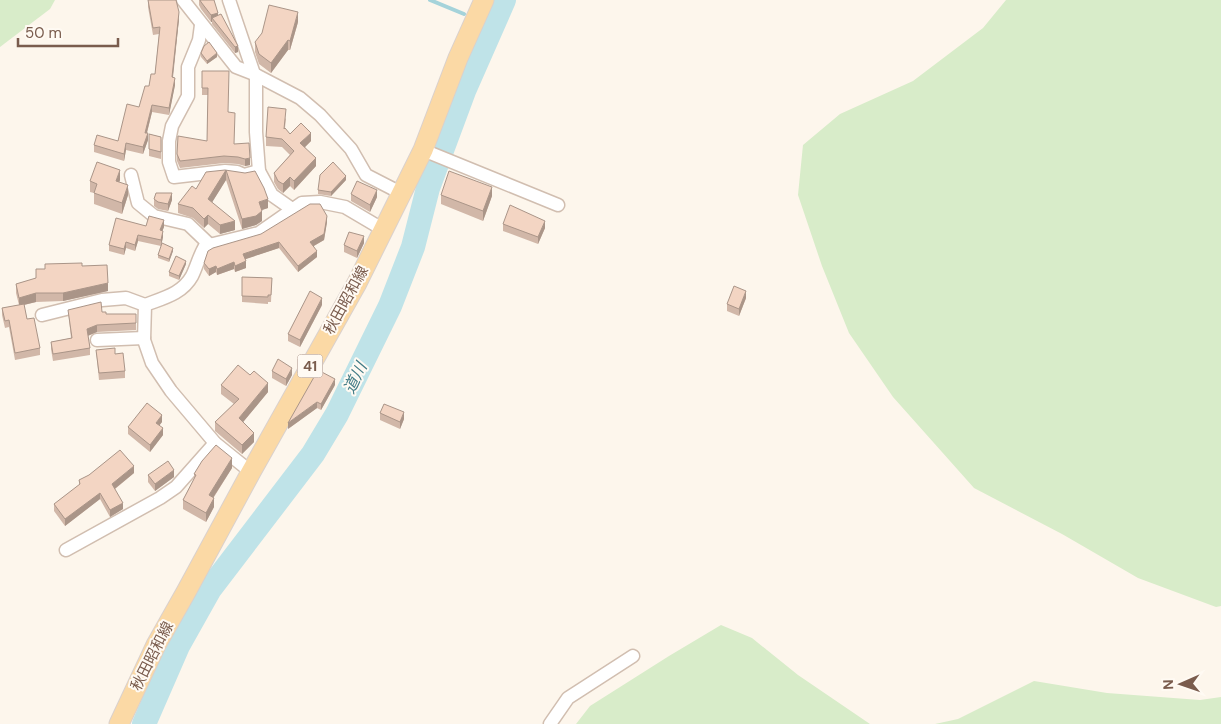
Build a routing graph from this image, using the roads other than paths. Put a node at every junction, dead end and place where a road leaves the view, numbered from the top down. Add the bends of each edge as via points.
1 (229, 0) edge
2 (484, 0) edge
3 (187, 1) edge
4 (201, 25) junction
5 (255, 75) junction
6 (423, 150) junction
7 (258, 172) junction
8 (131, 174) dead end
9 (400, 193) junction
10 (558, 205) dead end
11 (292, 209) junction
12 (384, 230) junction
13 (210, 245) junction
14 (145, 306) junction
15 (42, 315) dead end
16 (144, 338) junction
17 (97, 340) dead end
18 (215, 443) junction
19 (251, 472) junction
20 (66, 550) dead end
21 (633, 656) dead end
22 (120, 724) edge
23 (550, 724) edge

1 - 5 street
2 - 6 main road, 秋田昭和線 / 41
3 - 4 street
4 - 5 street via 236,66
4 - 7 street via 199,40 188,66 188,96 172,126 169,141 169,162 174,177 225,171 244,175
5 - 7 street
5 - 9 street via 300,98 320,114 351,149 366,175
6 - 9 main road, 秋田昭和線 / 41
6 - 10 street
7 - 11 street via 272,195
8 - 13 street via 138,203 154,216 188,224
9 - 12 main road, 秋田昭和線 / 41
11 - 12 street via 302,203 320,202 345,207
11 - 13 street via 259,233
12 - 19 main road, 秋田昭和線 / 41
13 - 14 street via 205,246 192,276 178,293
14 - 15 street via 126,298 102,300
14 - 16 street
16 - 17 street
16 - 18 street via 152,363 166,384
18 - 19 street
18 - 20 street via 176,487
19 - 22 main road, 秋田昭和線 / 41 via 156,645
21 - 23 street via 568,698

